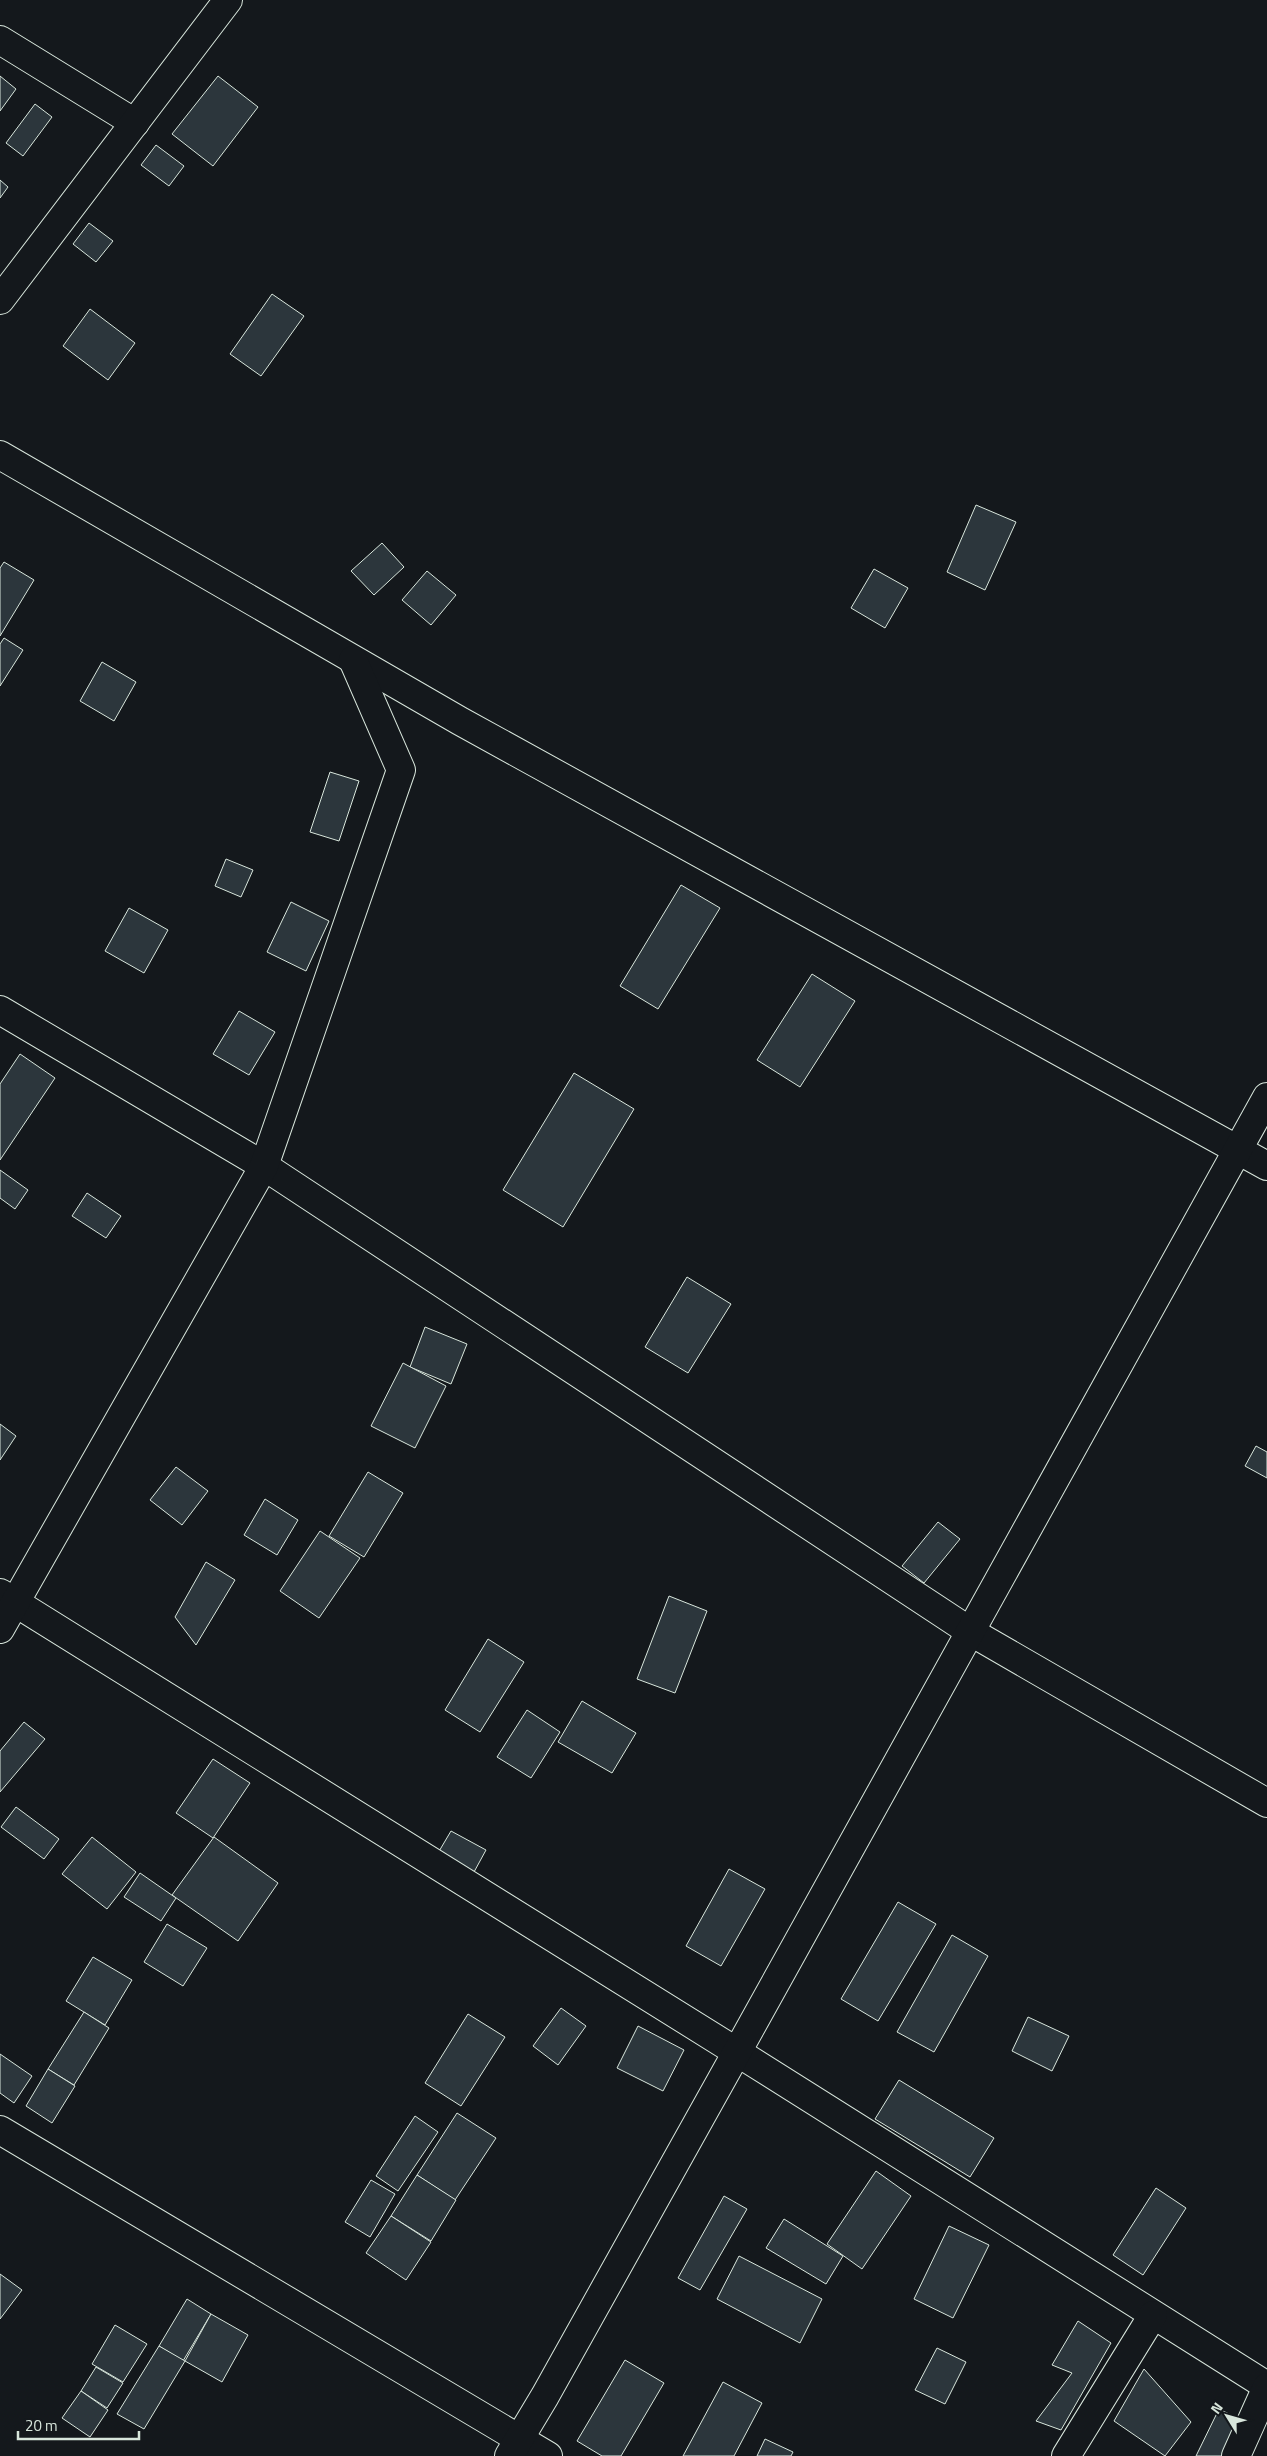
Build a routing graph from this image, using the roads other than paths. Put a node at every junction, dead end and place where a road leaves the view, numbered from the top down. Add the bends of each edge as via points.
1 (228, 0) edge
2 (0, 40) edge
3 (135, 123) junction
4 (0, 300) edge
5 (0, 455) edge
6 (354, 660) junction
7 (0, 1010) edge
8 (1267, 1097) edge
9 (1239, 1150) junction
10 (264, 1166) junction
11 (1267, 1166) edge
12 (8, 1598) edge
13 (0, 1629) edge
14 (971, 1632) junction
15 (1267, 1803) edge
16 (737, 2052) junction
17 (0, 2130) edge
18 (1154, 2315) junction
19 (1267, 2387) edge
20 (514, 2448) edge
21 (548, 2456) edge
22 (1066, 2456) edge
23 (1236, 2456) edge

1 - 3 street
2 - 3 street
3 - 4 street
5 - 6 street
6 - 9 street
6 - 10 street via 401,770
7 - 10 street
8 - 9 street
9 - 11 street
9 - 14 street
10 - 12 street
10 - 14 street
12 - 13 street
12 - 16 street
14 - 15 street
14 - 16 street
16 - 18 street
16 - 20 street
17 - 20 street
18 - 19 street
18 - 22 street
19 - 23 street
20 - 21 street

